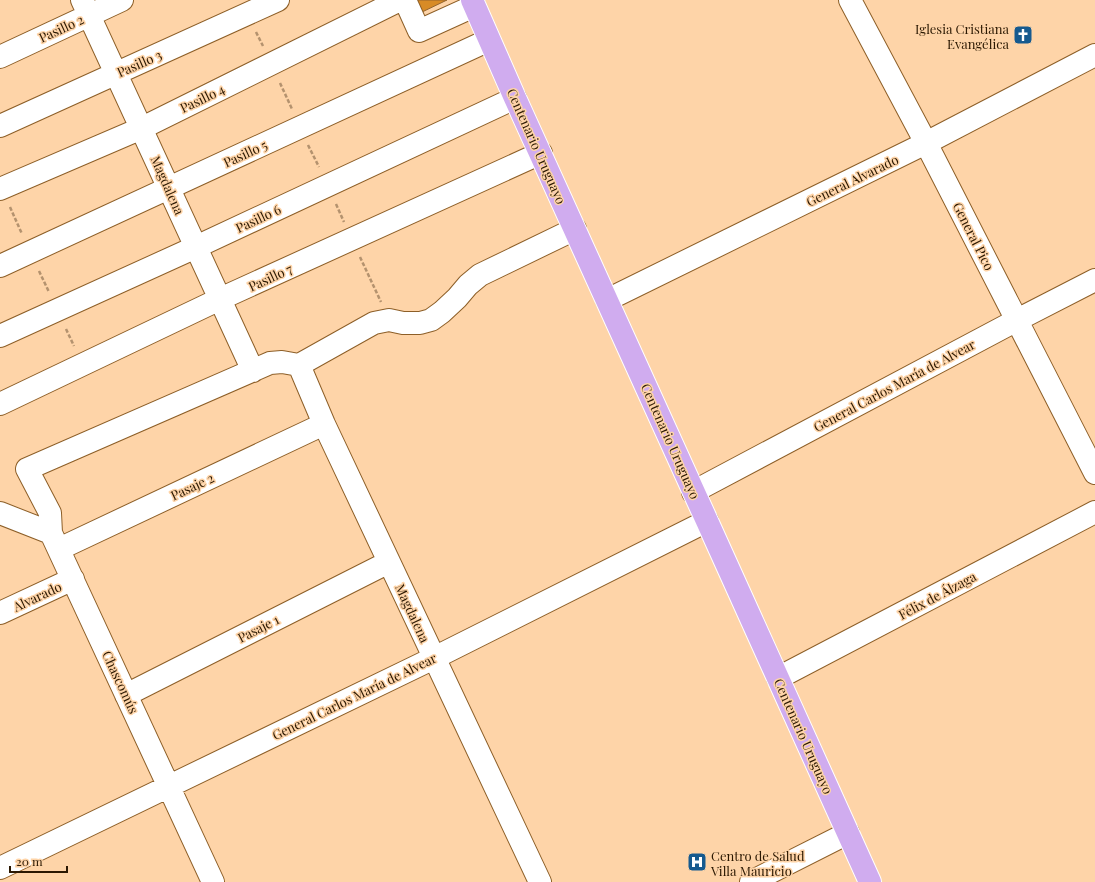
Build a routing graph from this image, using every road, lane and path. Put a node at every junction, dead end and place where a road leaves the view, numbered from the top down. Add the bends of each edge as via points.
1 (122, 0) edge
2 (278, 0) edge
3 (400, 0) edge
4 (405, 0) edge
5 (850, 0) edge
6 (473, 3) edge
7 (86, 8) edge
8 (248, 13) junction
9 (489, 40) junction
10 (1095, 55) edge
11 (0, 57) edge
12 (271, 64) junction
13 (116, 73) junction
14 (515, 98) junction
15 (0, 126) edge
16 (300, 127) junction
17 (142, 128) junction
18 (926, 143) junction
19 (540, 153) junction
20 (327, 185) junction
21 (0, 188) edge
22 (169, 188) junction
23 (575, 229) junction
24 (352, 239) junction
25 (196, 247) junction
26 (30, 252) junction
27 (0, 266) edge
28 (1095, 280) edge
29 (220, 299) junction
30 (607, 300) junction
31 (58, 310) junction
32 (389, 320) junction
33 (1017, 320) junction
34 (0, 336) edge
35 (83, 365) junction
36 (299, 365) junction
37 (253, 371) junction
38 (0, 404) edge
39 (324, 424) junction
40 (1095, 473) edge
41 (694, 492) junction
42 (1095, 512) edge
43 (0, 513) edge
44 (707, 521) junction
45 (55, 541) junction
46 (389, 562) junction
47 (73, 579) junction
48 (0, 613) edge
49 (434, 658) junction
50 (778, 678) junction
51 (126, 694) junction
52 (169, 787) junction
53 (848, 833) junction
54 (0, 868) edge
55 (213, 882) edge
56 (540, 882) edge
57 (751, 882) edge
58 (870, 882) edge

1 - 7 street, Pasillo 2
2 - 8 street, Pasillo 3
3 - 12 street, Pasillo 4
4 - 6 street via 419,31
5 - 18 street, General Pico
6 - 9 main road, Centenario Uruguayo
7 - 11 street, Pasillo 2
7 - 13 street, Magdalena
8 - 12 path
8 - 13 street, Pasillo 3
9 - 14 main road, Centenario Uruguayo
9 - 16 street, Pasillo 5
10 - 18 street, General Alvarado
12 - 16 path
12 - 17 street, Pasillo 4
13 - 15 street, Pasillo 3
13 - 17 street, Magdalena
14 - 19 main road, Centenario Uruguayo
14 - 20 street, Pasillo 6
16 - 20 path
16 - 22 street, Pasillo 5
17 - 21 street, Pasillo 4
17 - 22 street, Magdalena
18 - 30 street, General Alvarado
18 - 33 street, General Pico
19 - 23 main road, Centenario Uruguayo
19 - 24 street, Pasillo 7
20 - 24 path
20 - 25 street, Pasillo 6
21 - 26 path
22 - 25 street, Magdalena
22 - 26 street, Pasillo 5
23 - 30 main road, Centenario Uruguayo
23 - 32 street via 480,275 431,320 420,323
24 - 29 street, Pasillo 7
24 - 32 path
25 - 29 street, Magdalena
25 - 31 street, Pasillo 6
26 - 27 street, Pasillo 5
26 - 31 path
28 - 33 street, General Carlos María de Alvear
29 - 35 street, Pasillo 7
29 - 37 street, Magdalena
30 - 41 main road, Centenario Uruguayo
31 - 34 street, Pasillo 6
31 - 35 path
32 - 36 street via 374,323
33 - 40 street, General Pico
33 - 41 street, General Carlos María de Alvear
35 - 38 street, Pasillo 7
36 - 37 street via 270,363
36 - 39 street, Magdalena
37 - 45 street via 27,469 50,513
39 - 45 street, Pasaje 2
39 - 46 street, Magdalena
41 - 44 main road, Centenario Uruguayo
42 - 50 street, Félix de Álzaga
43 - 45 street
44 - 49 street, General Carlos María de Alvear
44 - 50 main road, Centenario Uruguayo
45 - 47 street, Chascomús
46 - 49 street, Magdalena
46 - 51 street, Pasaje 1
47 - 48 street, Alvarado
47 - 51 street, Chascomús
49 - 52 street, General Carlos María de Alvear
49 - 56 street, Magdalena
50 - 53 main road, Centenario Uruguayo
51 - 52 street, Chascomús
52 - 54 street, General Carlos María de Alvear
52 - 55 street, Chascomús
53 - 57 street
53 - 58 main road, Centenario Uruguayo

